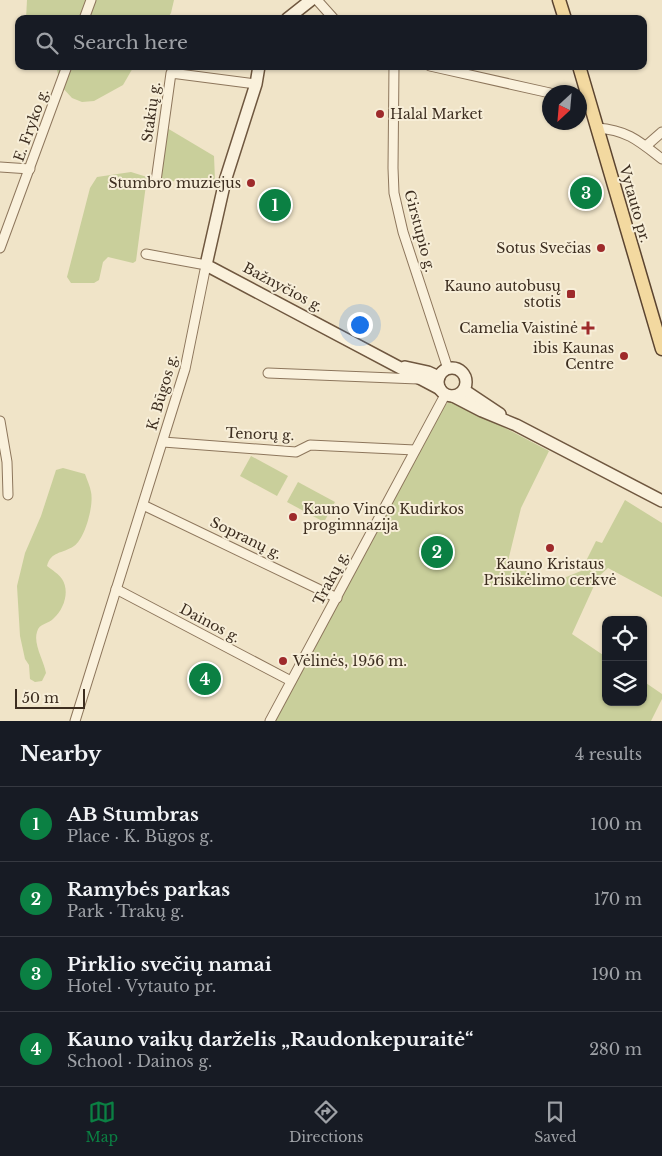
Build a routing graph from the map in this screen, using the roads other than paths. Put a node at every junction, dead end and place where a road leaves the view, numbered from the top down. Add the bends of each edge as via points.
1 (91, 0) edge
2 (311, 0) edge
3 (317, 0) edge
4 (559, 0) edge
5 (85, 15) edge
6 (292, 15) edge
7 (330, 15) edge
8 (564, 15) edge
9 (66, 70) edge
10 (258, 70) edge
11 (394, 70) edge
12 (448, 70) edge
13 (580, 70) edge
14 (256, 84) junction
15 (582, 85) edge
16 (542, 91) edge
17 (587, 106) edge
18 (597, 128) junction
19 (662, 132) edge
20 (646, 146) junction
21 (662, 158) edge
22 (0, 167) edge
23 (30, 169) junction
24 (156, 181) dead end
25 (0, 248) edge
26 (146, 254) dead end
27 (206, 265) junction
28 (662, 349) edge
29 (398, 365) junction
30 (448, 369) junction
31 (268, 373) dead end
32 (419, 379) junction
33 (444, 389) junction
34 (464, 390) junction
35 (0, 421) edge
36 (516, 425) junction
37 (163, 442) junction
38 (415, 450) junction
39 (8, 495) dead end
40 (662, 501) edge
41 (143, 505) junction
42 (116, 589) junction
43 (337, 598) junction
44 (291, 681) junction
45 (75, 721) edge
46 (270, 721) edge

1 - 5 street
2 - 6 street
3 - 7 street
4 - 8 main road
9 - 23 street, E. Fryko g.
10 - 14 street, K. Būgos g.
11 - 30 street, Girstupio g. via 394,193 403,232
12 - 16 street
13 - 15 main road, Vytauto pr.
14 - 24 street, Stakių g. via 171,73
14 - 27 street, K. Būgos g. via 224,181
17 - 18 main road, Vytauto pr.
18 - 20 street via 615,129
18 - 28 main road, Vytauto pr.
19 - 20 street
20 - 21 street
22 - 23 street
23 - 25 street, E. Fryko g.
26 - 27 street, Bažnyčios g.
27 - 29 street, Bažnyčios g.
27 - 37 street, K. Būgos g. via 185,370
29 - 32 street, Bažnyčios g.
29 - 33 street, Bažnyčios g. via 428,372
30 - 33 street
30 - 34 street via 455,368 464,375
31 - 32 street, Bažnyčios g.
32 - 33 street, Bažnyčios g.
33 - 34 street
33 - 36 street, Bažnyčios g. via 482,412
33 - 38 street, Trakų g.
34 - 36 street, Bažnyčios g.
35 - 39 street via 7,462
36 - 40 street, Bažnyčios g.
37 - 38 street, Tenorų g. via 296,452 310,446
37 - 41 street, K. Būgos g.
38 - 43 street, Trakų g.
41 - 42 street, K. Būgos g.
41 - 43 street, Sopranų g.
42 - 44 street, Dainos g.
42 - 45 street, K. Būgos g.
43 - 44 street, Trakų g.
44 - 46 street, Trakų g.

